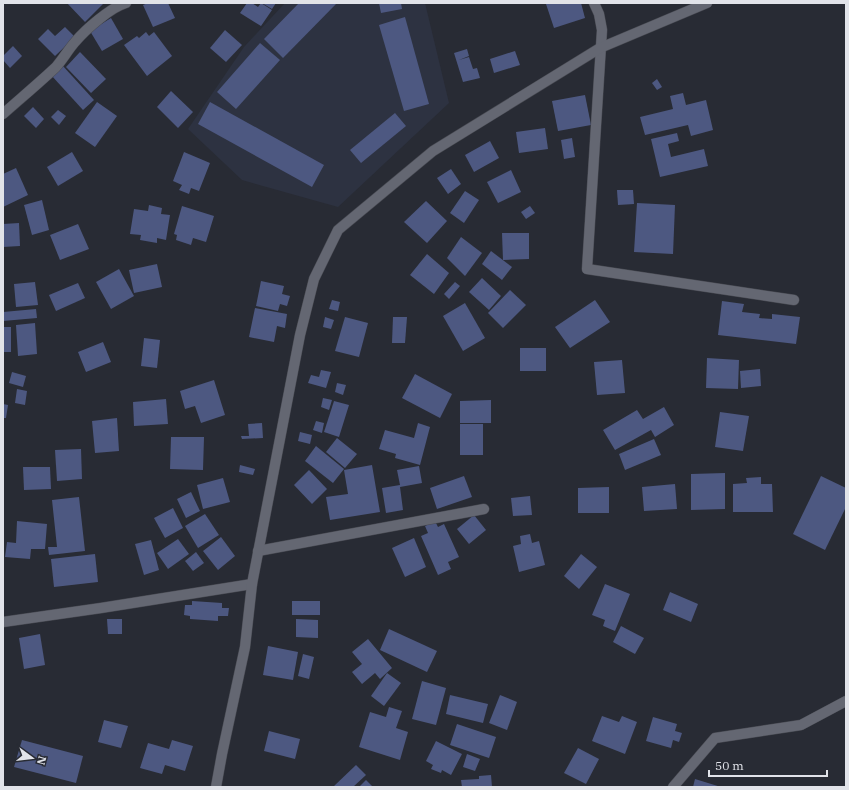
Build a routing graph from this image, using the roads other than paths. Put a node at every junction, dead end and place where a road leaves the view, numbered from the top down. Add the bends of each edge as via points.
1 (126, 3) edge
2 (594, 3) edge
3 (707, 3) edge
4 (600, 48) junction
5 (3, 114) edge
6 (794, 300) dead end
7 (484, 509) dead end
8 (258, 551) junction
9 (252, 584) junction
10 (3, 622) edge
11 (846, 701) edge
12 (216, 787) edge
13 (674, 787) edge

1 - 5 street via 91,26 57,66
2 - 4 street via 602,30
3 - 4 street
4 - 6 street via 587,269
4 - 8 street via 433,151 338,230 314,279 300,335
7 - 8 street
8 - 9 street
9 - 10 street
9 - 12 street via 245,648
11 - 13 street via 801,725 715,738

